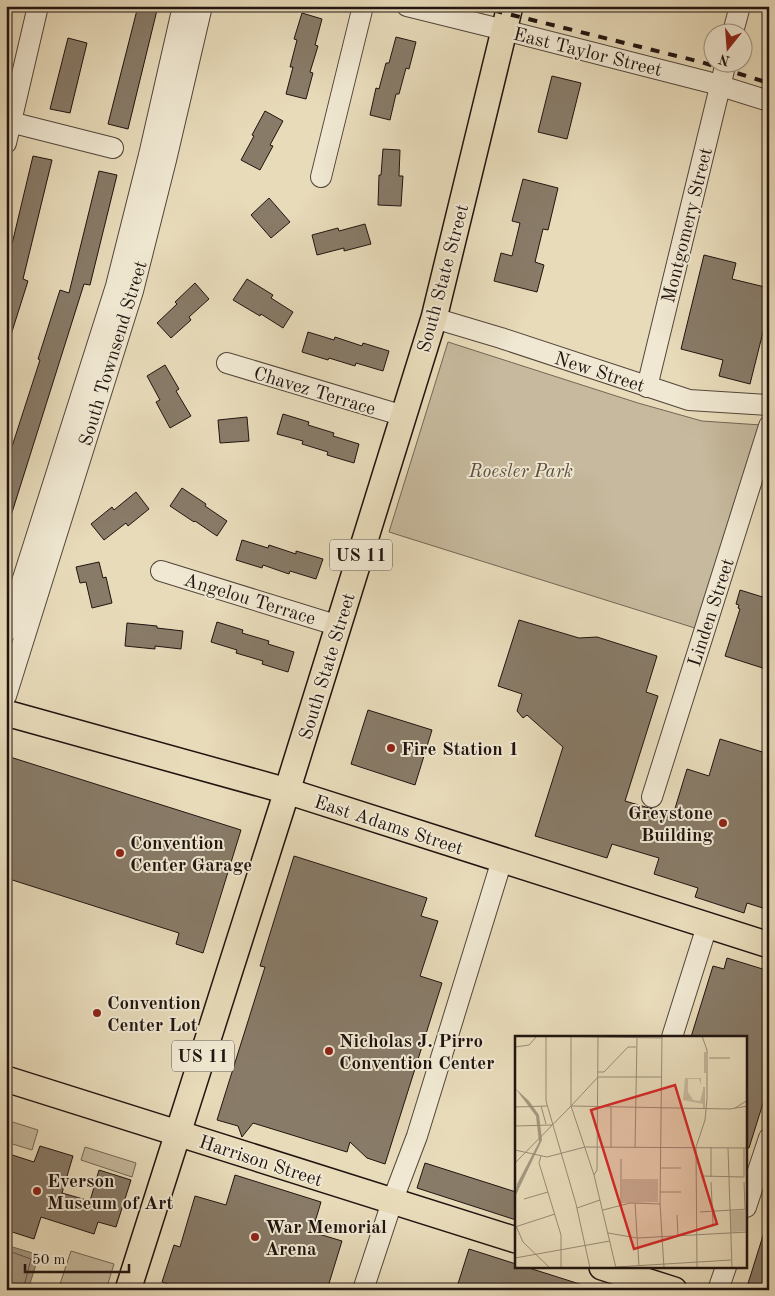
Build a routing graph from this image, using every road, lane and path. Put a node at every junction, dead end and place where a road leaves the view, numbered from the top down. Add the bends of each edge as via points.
1 (38, 6) edge
2 (183, 6) edge
3 (202, 6) edge
4 (363, 6) edge
5 (407, 6) edge
6 (740, 6) edge
7 (507, 18) edge
8 (736, 22) edge
9 (724, 72) edge
10 (720, 86) junction
11 (769, 100) edge
12 (9, 122) edge
13 (6, 143) edge
14 (113, 148) dead end
15 (158, 157) junction
16 (321, 177) dead end
17 (434, 318) junction
18 (113, 325) junction
19 (226, 363) dead end
20 (647, 387) junction
21 (769, 405) edge
22 (404, 416) junction
23 (769, 426) edge
24 (161, 571) dead end
25 (339, 626) junction
26 (6, 632) edge
27 (6, 696) edge
28 (6, 713) edge
29 (287, 791) junction
30 (652, 798) dead end
31 (502, 860) junction
32 (707, 926) junction
33 (769, 945) edge
34 (672, 1036) edge
35 (6, 1079) edge
36 (178, 1133) junction
37 (769, 1138) edge
38 (748, 1201) edge
39 (392, 1202) junction
40 (515, 1240) edge
41 (605, 1268) edge
42 (726, 1268) edge
43 (128, 1290) edge
44 (363, 1290) edge
45 (674, 1290) edge
46 (718, 1290) edge

1 - 12 street
2 - 15 street, South Townsend Street
3 - 15 street, South Townsend Street
4 - 16 street
5 - 7 street, East Taylor Street
6 - 8 street
7 - 10 street, East Taylor Street
7 - 17 main road, South State Street / US 11
9 - 10 street, Montgomery Street
10 - 11 street, East Taylor Street
10 - 20 street, Montgomery Street
12 - 13 street
12 - 14 street
15 - 18 street, South Townsend Street via 116,286
17 - 20 street, New Street
17 - 22 main road, South State Street / US 11
18 - 26 street, South Townsend Street
18 - 27 street, South Townsend Street
19 - 22 street, Chavez Terrace
20 - 21 street, New Street via 689,400
22 - 25 main road, South State Street / US 11
23 - 30 street, Linden Street
24 - 25 street, Angelou Terrace
25 - 29 main road, South State Street / US 11
28 - 29 main road, East Adams Street
29 - 31 main road, East Adams Street
29 - 36 main road, South State Street / US 11
31 - 32 main road, East Adams Street
31 - 39 street via 416,1136
32 - 33 main road, East Adams Street
32 - 34 street
35 - 36 main road, Harrison Street
36 - 39 main road, Harrison Street
36 - 43 main road, South State Street / US 11
37 - 38 street
39 - 40 main road, Harrison Street
39 - 44 street
41 - 45 main road
42 - 46 street

